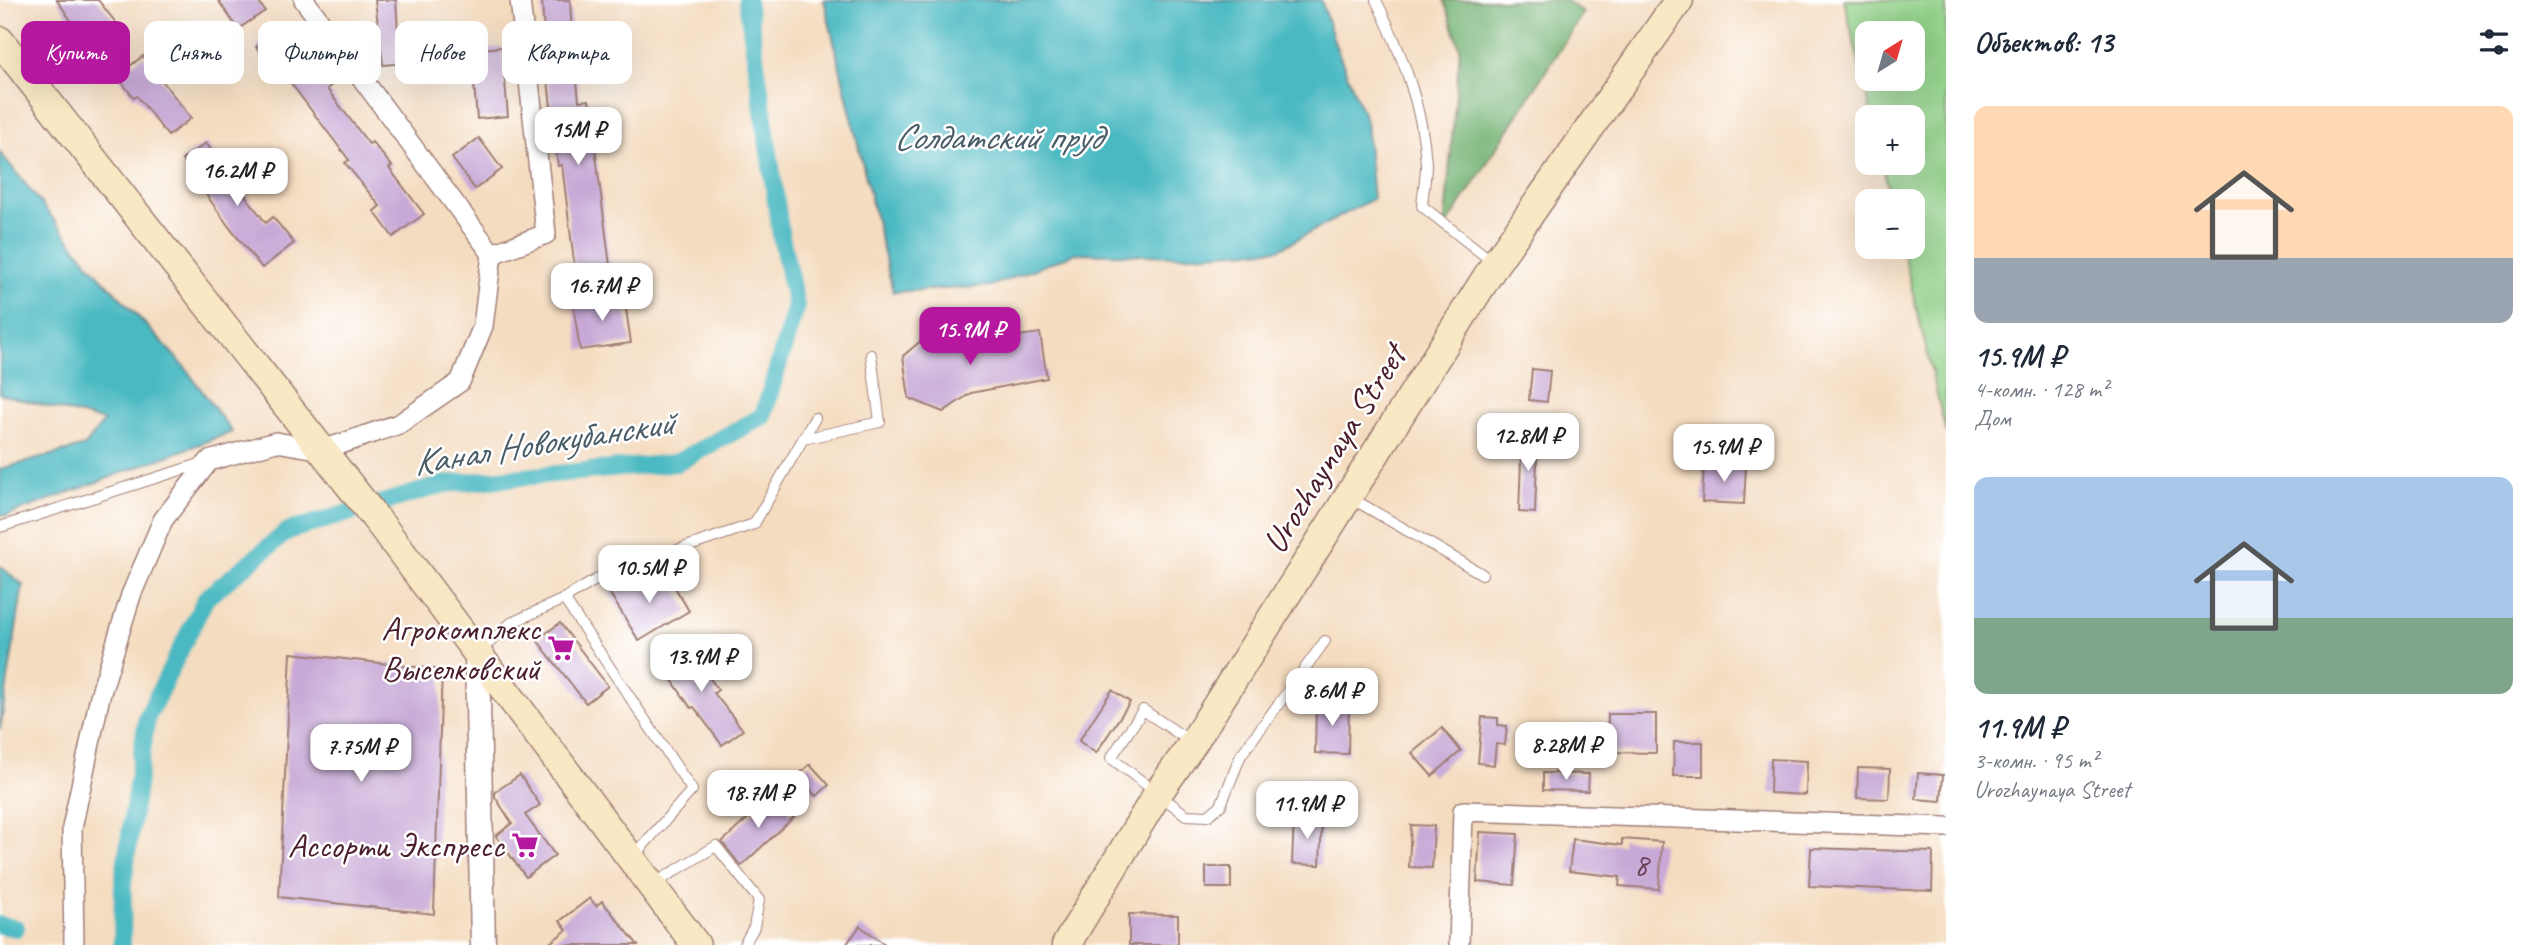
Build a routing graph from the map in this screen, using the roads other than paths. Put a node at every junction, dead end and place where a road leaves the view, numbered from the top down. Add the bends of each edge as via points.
1 (304, 0) edge
2 (520, 0) edge
3 (1376, 0) edge
4 (1679, 0) edge
5 (0, 41) edge
6 (492, 254) junction
7 (1495, 264) junction
8 (871, 355) dead end
9 (815, 418) dead end
10 (803, 439) junction
11 (323, 450) junction
12 (209, 461) junction
13 (1347, 496) junction
14 (0, 527) edge
15 (1482, 574) dead end
16 (564, 599) junction
17 (1325, 640) dead end
18 (477, 654) junction
19 (1193, 743) junction
20 (1158, 793) junction
21 (1946, 827) edge
22 (631, 860) junction
23 (651, 886) junction
24 (74, 945) edge
25 (483, 945) edge
26 (696, 945) edge
27 (744, 945) edge
28 (1066, 945) edge
29 (1459, 945) edge

1 - 6 street
2 - 6 street via 546,234
3 - 7 lane via 1419,106 1426,165 1422,206
4 - 7 main road, Urozhaynaya Street
5 - 11 main road
6 - 11 street via 483,326 460,382 399,424
7 - 13 main road, Urozhaynaya Street
8 - 10 lane via 880,422
9 - 10 lane
10 - 16 lane via 754,524 604,575
11 - 12 street via 275,442
11 - 18 main road
12 - 14 lane
12 - 24 street via 163,520 131,595 100,696 72,828
13 - 15 lane
13 - 19 main road, Urozhaynaya Street
16 - 18 lane via 511,623
16 - 22 lane via 692,790
17 - 20 lane via 1241,755 1221,805 1208,816 1186,815
18 - 22 main road
18 - 25 street
19 - 20 main road, Urozhaynaya Street
19 - 20 lane via 1143,710 1111,758
20 - 28 main road, Urozhaynaya Street
21 - 29 street via 1463,811
22 - 23 main road
23 - 26 main road
23 - 27 lane via 716,846 759,900 754,928

